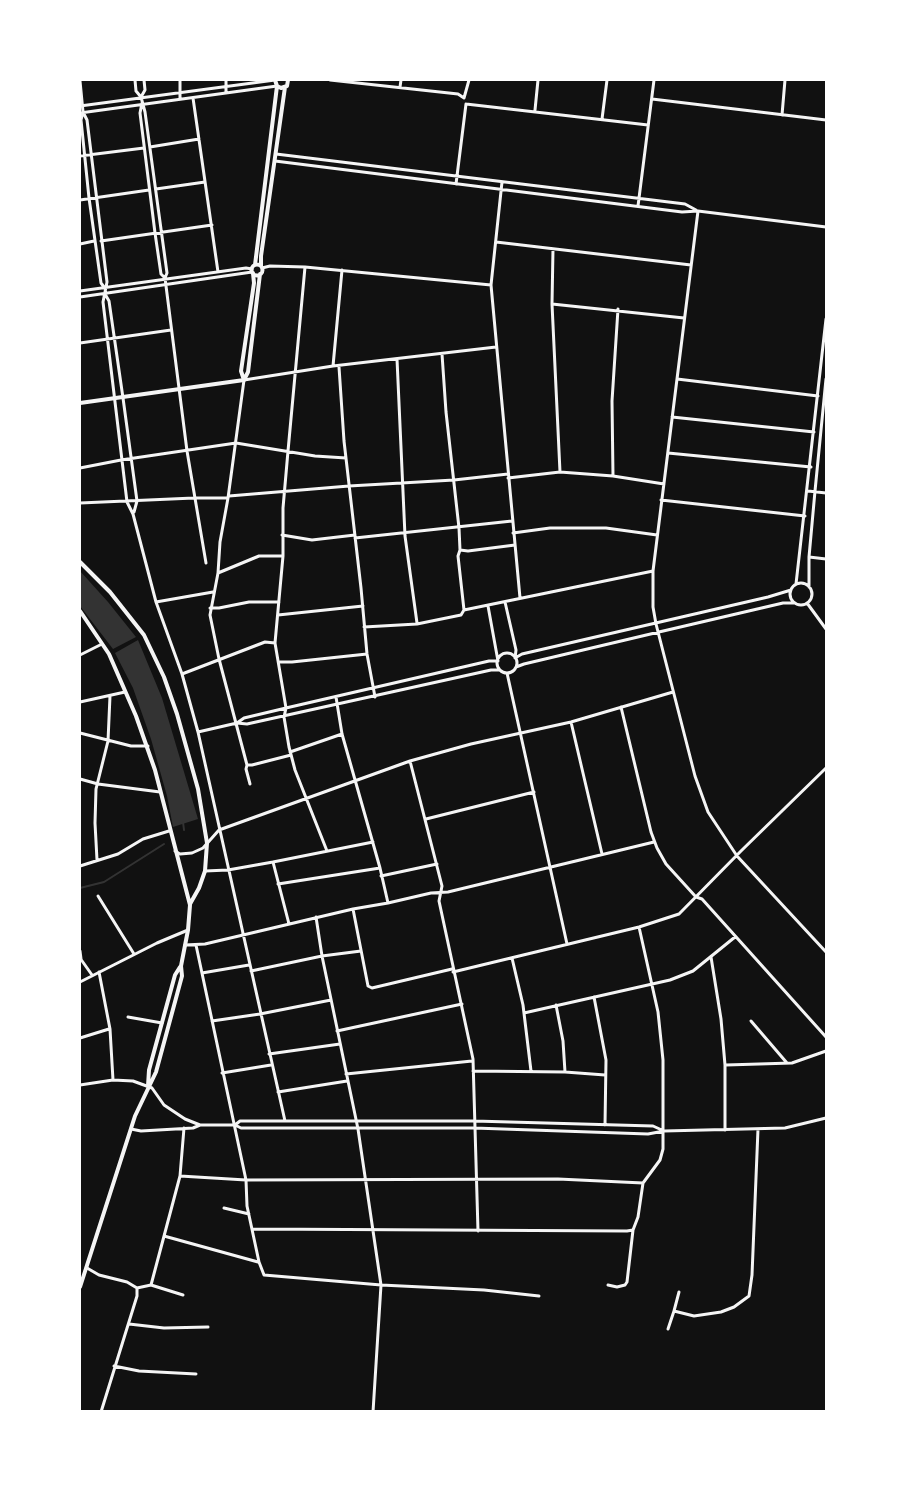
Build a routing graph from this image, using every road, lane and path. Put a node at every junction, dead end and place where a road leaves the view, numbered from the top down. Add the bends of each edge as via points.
1 (135, 80) edge
2 (144, 80) edge
3 (180, 80) edge
4 (226, 80) edge
5 (275, 80) edge
6 (288, 80) edge
7 (330, 80) edge
8 (401, 80) edge
9 (469, 80) edge
10 (538, 80) edge
11 (607, 80) edge
12 (654, 80) edge
13 (785, 80) edge
14 (80, 81) edge
15 (226, 86) junction
16 (277, 86) junction
17 (285, 87) junction
18 (400, 87) junction
19 (179, 92) junction
20 (226, 93) junction
21 (141, 97) junction
22 (193, 98) junction
23 (464, 98) junction
24 (180, 99) junction
25 (652, 99) junction
26 (142, 104) junction
27 (466, 104) junction
28 (81, 106) edge
29 (535, 110) junction
30 (81, 112) edge
31 (782, 115) junction
32 (602, 119) junction
33 (826, 120) edge
34 (648, 125) junction
35 (199, 140) junction
36 (150, 147) junction
37 (144, 148) junction
38 (276, 154) junction
39 (91, 155) junction
40 (82, 156) edge
41 (275, 161) junction
42 (458, 176) junction
43 (205, 182) junction
44 (502, 182) junction
45 (456, 184) junction
46 (501, 189) junction
47 (149, 190) junction
48 (155, 190) junction
49 (89, 198) junction
50 (96, 198) junction
51 (639, 198) junction
52 (80, 200) edge
53 (638, 207) junction
54 (698, 211) junction
55 (212, 225) junction
56 (826, 227) edge
57 (155, 232) junction
58 (161, 232) junction
59 (95, 241) junction
60 (101, 241) junction
61 (495, 242) junction
62 (80, 244) edge
63 (553, 249) junction
64 (691, 265) junction
65 (261, 267) junction
66 (305, 267) junction
67 (253, 270) junction
68 (342, 270) junction
69 (218, 272) junction
70 (260, 274) junction
71 (165, 279) junction
72 (166, 284) junction
73 (491, 285) junction
74 (104, 287) junction
75 (80, 291) edge
76 (105, 293) junction
77 (80, 297) edge
78 (552, 304) junction
79 (618, 309) junction
80 (684, 318) junction
81 (826, 319) edge
82 (171, 330) junction
83 (114, 338) junction
84 (107, 339) junction
85 (80, 343) edge
86 (496, 347) junction
87 (825, 350) edge
88 (442, 354) junction
89 (397, 359) junction
90 (333, 366) junction
91 (339, 367) junction
92 (294, 373) junction
93 (676, 379) junction
94 (826, 379) edge
95 (244, 380) junction
96 (180, 389) junction
97 (818, 396) junction
98 (115, 398) junction
99 (123, 398) junction
100 (80, 403) edge
101 (672, 417) junction
102 (814, 432) junction
103 (236, 443) junction
104 (187, 451) junction
105 (288, 451) junction
106 (668, 453) junction
107 (346, 458) junction
108 (130, 459) junction
109 (122, 460) junction
110 (811, 467) junction
111 (80, 468) edge
112 (560, 472) junction
113 (508, 476) junction
114 (613, 476) junction
115 (454, 480) junction
116 (404, 484) junction
117 (663, 484) junction
118 (349, 486) junction
119 (808, 490) junction
120 (285, 491) junction
121 (815, 491) junction
122 (826, 493) edge
123 (229, 497) junction
124 (194, 498) junction
125 (661, 500) junction
126 (136, 501) junction
127 (126, 502) junction
128 (80, 503) edge
129 (133, 514) junction
130 (805, 516) junction
131 (512, 521) junction
132 (459, 528) junction
133 (405, 533) junction
134 (513, 533) junction
135 (282, 535) junction
136 (657, 535) junction
137 (355, 536) junction
138 (515, 544) junction
139 (460, 550) junction
140 (283, 556) junction
141 (809, 557) junction
142 (826, 559) edge
143 (80, 562) edge
144 (206, 562) dead end
145 (653, 571) junction
146 (218, 573) junction
147 (796, 584) junction
148 (809, 587) junction
149 (791, 590) junction
150 (213, 592) junction
151 (520, 598) junction
152 (156, 602) junction
153 (279, 602) junction
154 (505, 602) junction
155 (794, 603) junction
156 (807, 603) junction
157 (738, 604) junction
158 (363, 606) junction
159 (488, 606) junction
160 (210, 608) junction
161 (464, 610) junction
162 (80, 611) edge
163 (740, 613) junction
164 (278, 615) junction
165 (417, 624) junction
166 (656, 624) junction
167 (364, 627) junction
168 (826, 629) edge
169 (659, 632) junction
170 (103, 643) junction
171 (275, 643) junction
172 (367, 654) junction
173 (80, 656) edge
174 (515, 658) junction
175 (219, 659) junction
176 (498, 661) junction
177 (280, 662) junction
178 (516, 667) junction
179 (500, 670) junction
180 (507, 673) junction
181 (182, 674) junction
182 (372, 688) junction
183 (127, 692) junction
184 (673, 692) junction
185 (110, 696) junction
186 (336, 697) junction
187 (375, 697) junction
188 (80, 702) edge
189 (337, 705) junction
190 (621, 707) junction
191 (286, 708) junction
192 (284, 717) junction
193 (571, 722) junction
194 (237, 723) junction
195 (198, 732) junction
196 (80, 733) edge
197 (520, 733) junction
198 (342, 734) junction
199 (108, 741) junction
200 (147, 746) junction
201 (290, 753) junction
202 (410, 761) junction
203 (248, 765) junction
204 (826, 768) edge
205 (80, 779) edge
206 (356, 782) junction
207 (98, 784) junction
208 (250, 784) dead end
209 (160, 792) junction
210 (534, 792) junction
211 (307, 798) junction
212 (426, 819) junction
213 (219, 830) junction
214 (169, 831) junction
215 (373, 842) junction
216 (654, 842) junction
217 (207, 843) junction
218 (175, 850) junction
219 (327, 851) junction
220 (602, 855) junction
221 (737, 856) junction
222 (97, 860) junction
223 (273, 862) junction
224 (437, 864) junction
225 (80, 866) edge
226 (380, 868) junction
227 (550, 868) junction
228 (228, 870) junction
229 (205, 871) junction
230 (381, 876) junction
231 (278, 884) junction
232 (439, 893) junction
233 (98, 896) dead end
234 (696, 897) junction
235 (388, 903) junction
236 (190, 904) junction
237 (353, 909) junction
238 (316, 917) junction
239 (289, 924) junction
240 (639, 927) junction
241 (188, 930) junction
242 (242, 934) junction
243 (735, 937) junction
244 (567, 944) junction
245 (185, 945) junction
246 (196, 945) junction
247 (80, 951) edge
248 (361, 951) junction
249 (826, 952) edge
250 (134, 954) junction
251 (322, 956) junction
252 (512, 957) junction
253 (711, 957) junction
254 (80, 958) edge
255 (249, 965) junction
256 (181, 966) junction
257 (453, 970) junction
258 (251, 971) junction
259 (99, 972) junction
260 (202, 972) junction
261 (92, 975) junction
262 (80, 982) edge
263 (652, 984) junction
264 (594, 997) junction
265 (331, 1000) junction
266 (462, 1004) junction
267 (556, 1005) junction
268 (524, 1013) junction
269 (260, 1014) junction
270 (128, 1017) dead end
271 (212, 1021) junction
272 (751, 1021) dead end
273 (162, 1023) junction
274 (110, 1029) junction
275 (338, 1031) junction
276 (826, 1037) edge
277 (80, 1038) edge
278 (340, 1044) junction
279 (826, 1051) edge
280 (270, 1054) junction
281 (473, 1060) junction
282 (787, 1063) junction
283 (271, 1065) junction
284 (725, 1065) junction
285 (473, 1071) junction
286 (531, 1071) junction
287 (565, 1072) junction
288 (222, 1073) junction
289 (346, 1074) junction
290 (605, 1075) junction
291 (113, 1080) junction
292 (347, 1081) junction
293 (80, 1085) edge
294 (148, 1086) junction
295 (278, 1092) junction
296 (826, 1118) edge
297 (285, 1120) junction
298 (357, 1121) junction
299 (474, 1121) junction
300 (200, 1125) junction
301 (235, 1125) junction
302 (605, 1125) junction
303 (184, 1128) junction
304 (474, 1128) junction
305 (131, 1129) junction
306 (358, 1129) junction
307 (758, 1129) junction
308 (725, 1130) junction
309 (664, 1131) junction
310 (180, 1176) junction
311 (366, 1179) junction
312 (476, 1179) junction
313 (246, 1180) junction
314 (643, 1183) junction
315 (224, 1208) dead end
316 (249, 1214) junction
317 (253, 1230) junction
318 (374, 1230) junction
319 (633, 1230) junction
320 (478, 1231) junction
321 (164, 1236) junction
322 (259, 1262) junction
323 (87, 1268) junction
324 (81, 1278) edge
325 (151, 1285) junction
326 (381, 1285) junction
327 (608, 1285) dead end
328 (80, 1287) edge
329 (136, 1288) junction
330 (679, 1292) dead end
331 (183, 1295) dead end
332 (539, 1296) dead end
333 (674, 1311) junction
334 (128, 1324) junction
335 (208, 1327) dead end
336 (668, 1329) dead end
337 (114, 1366) junction
338 (196, 1374) dead end
339 (101, 1412) edge
340 (373, 1412) edge

1 - 21 street
2 - 21 street
3 - 19 street
4 - 15 street
5 - 15 street
5 - 16 main road
6 - 17 main road
7 - 18 street
8 - 18 street
9 - 23 street
10 - 29 street
11 - 32 street
12 - 25 street
13 - 31 street
14 - 28 street
15 - 19 street
15 - 20 street
16 - 17 main road
16 - 20 street
16 - 67 main road
17 - 38 main road
18 - 23 street
19 - 21 street
19 - 24 street
20 - 22 street
21 - 26 street
21 - 28 street
22 - 24 street
22 - 35 street
23 - 27 street
24 - 26 street
25 - 31 street
25 - 34 street
26 - 30 street
26 - 36 street
26 - 37 street
27 - 29 street
27 - 42 street
28 - 30 street
29 - 32 street
30 - 39 street via 87,120
30 - 40 street
31 - 33 street
32 - 34 street
34 - 51 street
35 - 36 street
35 - 43 street
36 - 37 street
36 - 48 street
37 - 39 street
37 - 47 street
38 - 41 main road
38 - 42 street
39 - 40 street
39 - 50 street
40 - 49 street
41 - 45 street
41 - 65 main road
42 - 44 street
42 - 45 street
43 - 48 street
43 - 55 street
44 - 46 street
44 - 51 street
45 - 46 street
46 - 53 street
46 - 61 street
47 - 48 street
47 - 50 street
47 - 57 street
48 - 58 street
49 - 50 street
49 - 52 street
49 - 59 street
50 - 60 street
51 - 53 street
51 - 54 street via 685,204
53 - 54 street
54 - 56 street
54 - 64 street
55 - 58 street
55 - 69 street
57 - 58 street
57 - 60 street
57 - 71 street
58 - 71 street
59 - 60 street
59 - 62 street
59 - 74 street
60 - 74 street via 107,282
61 - 63 street
61 - 73 street
63 - 64 street
63 - 78 street
64 - 80 street
65 - 66 street
65 - 67 main road
65 - 70 main road
66 - 68 street
66 - 92 street
67 - 69 street
67 - 70 main road
67 - 72 street
67 - 95 main road
68 - 73 street
68 - 90 street
69 - 71 street
70 - 95 main road
71 - 72 street
71 - 74 street
72 - 76 street
72 - 82 street
73 - 86 street
74 - 75 street
74 - 76 street
76 - 77 street
76 - 83 street
76 - 84 street
78 - 79 street
78 - 112 street
79 - 80 street
79 - 114 street via 612,402
80 - 93 street
81 - 87 street
82 - 83 street
82 - 96 street
83 - 84 street
83 - 99 street
84 - 85 street
84 - 98 street
86 - 88 street
86 - 113 street
87 - 97 street
88 - 89 street
88 - 115 street
89 - 91 street
89 - 116 street
90 - 91 street
90 - 92 street
91 - 107 street
92 - 95 street
92 - 105 street
93 - 97 street
93 - 101 street
94 - 121 street
95 - 96 main road
95 - 103 street
96 - 99 main road
96 - 104 street
97 - 102 street
98 - 99 main road
98 - 100 main road
98 - 109 street
99 - 108 street
101 - 102 street
101 - 106 street
102 - 110 street
103 - 104 street
103 - 105 street
103 - 123 street
104 - 108 street
104 - 124 street
105 - 107 street
105 - 120 street
106 - 110 street
106 - 117 street
107 - 118 street
108 - 109 street
108 - 126 street
109 - 111 street
109 - 127 street
110 - 119 street
112 - 113 street
112 - 114 street
113 - 115 street
113 - 131 street
114 - 117 street
115 - 116 street
115 - 132 street
116 - 118 street
116 - 133 street
117 - 125 street
118 - 120 street
118 - 137 street
119 - 121 street
119 - 130 street
120 - 123 street
120 - 135 street
121 - 122 street
121 - 141 street
123 - 124 street
123 - 146 street
124 - 126 street
124 - 144 street
125 - 130 street
125 - 136 street
126 - 127 street
126 - 129 street
127 - 128 street
127 - 129 street
129 - 152 street
130 - 147 street
131 - 132 street
131 - 134 street
132 - 133 street
132 - 139 street
133 - 137 street
133 - 165 street
134 - 136 street via 550,528 606,528
134 - 138 street
135 - 137 street via 312,540
135 - 140 street
136 - 145 street
137 - 158 street
138 - 139 street
138 - 151 street
139 - 161 street
140 - 146 street via 259,556
140 - 153 street
141 - 142 street
141 - 148 street
143 - 217 main road via 127,612 158,663 187,750
145 - 151 street
145 - 166 street
146 - 150 street
147 - 148 street
147 - 149 street
148 - 156 street via 811,597
149 - 155 street
149 - 157 street
150 - 152 street
150 - 160 street
151 - 154 street
152 - 181 street
153 - 160 street
153 - 164 street
154 - 159 street
154 - 174 street
155 - 156 street
155 - 163 street
156 - 168 street
157 - 163 street
157 - 166 street
158 - 164 street
158 - 167 street
159 - 161 street
159 - 176 street
160 - 175 street
161 - 165 street via 461,615
162 - 170 main road
163 - 169 street
164 - 171 street
165 - 167 street
166 - 169 street
166 - 174 street
167 - 172 street
169 - 178 street
169 - 184 street
170 - 173 street
170 - 183 main road
171 - 175 street via 265,642
171 - 177 street
172 - 177 street
172 - 182 street
174 - 176 street via 504,654
174 - 178 street
175 - 181 street
175 - 194 street
176 - 179 street
176 - 182 street
177 - 191 street
178 - 180 street
179 - 180 street
179 - 187 street
180 - 197 street
181 - 195 street
182 - 186 street
182 - 187 street
183 - 185 street
183 - 200 main road
184 - 190 street
184 - 221 street via 704,802
185 - 188 street
185 - 199 street
186 - 189 street
186 - 191 street
187 - 189 street
189 - 192 street
189 - 198 street
190 - 193 street
190 - 216 street
191 - 192 street
191 - 194 street
192 - 194 street
192 - 201 street
193 - 197 street
193 - 220 street
194 - 195 street
194 - 203 street
195 - 213 street
196 - 199 street
197 - 202 street
197 - 210 street
198 - 201 street
198 - 206 street
199 - 200 street
199 - 207 street
200 - 209 main road
201 - 203 street
201 - 211 street
202 - 206 street
202 - 212 street
203 - 208 street
204 - 221 street
205 - 207 street
206 - 211 street
206 - 215 street
207 - 209 street
207 - 222 street
209 - 214 main road
210 - 212 street
210 - 227 street
211 - 213 street
211 - 219 street
212 - 224 street
213 - 217 street
213 - 228 street
214 - 218 main road
214 - 222 street
215 - 219 street
215 - 226 street
216 - 220 street
216 - 234 street via 669,868
217 - 218 street via 192,854
217 - 229 main road
218 - 236 main road
219 - 223 street
220 - 227 street
221 - 234 street
221 - 249 street
222 - 225 street
223 - 228 street
223 - 231 street
224 - 230 street
224 - 232 street via 442,886
226 - 230 street
226 - 231 street
227 - 232 street
227 - 244 street
228 - 229 street
228 - 242 street
229 - 236 main road
230 - 235 street
231 - 239 street
232 - 235 street
232 - 257 street
233 - 250 street
234 - 240 street via 679,914
234 - 243 street
235 - 237 street
236 - 241 main road
237 - 238 street
237 - 248 street
238 - 239 street
238 - 251 street
239 - 242 street
240 - 244 street
240 - 263 street
241 - 245 main road
241 - 250 street
242 - 246 street
242 - 255 street
243 - 253 street
243 - 276 street
244 - 252 street
245 - 246 street
245 - 256 main road
246 - 260 street
247 - 254 street
248 - 251 street
248 - 257 street via 368,986 372,988
250 - 259 street
251 - 258 street
251 - 265 street
252 - 257 street
252 - 268 street
253 - 263 street via 693,972
253 - 284 street
254 - 261 street
255 - 258 street
255 - 260 street
256 - 273 main road
256 - 294 main road via 182,976 156,1072
257 - 266 street
258 - 269 street
259 - 261 street
259 - 274 street
260 - 271 street
261 - 262 street
263 - 264 street
263 - 309 street via 663,1044
264 - 267 street
264 - 290 street via 604,1043
265 - 269 street
265 - 275 street
266 - 275 street
266 - 281 street
267 - 268 street
267 - 287 street
268 - 286 street
269 - 271 street
269 - 280 street
270 - 273 street
271 - 288 street
272 - 282 street
273 - 294 main road
274 - 277 street
274 - 291 street
275 - 278 street
278 - 280 street
278 - 289 street
279 - 282 street
280 - 283 street
281 - 285 street
281 - 289 street
282 - 284 street
283 - 288 street
283 - 295 street
284 - 308 street
285 - 286 street
285 - 299 street
286 - 287 street
287 - 290 street
288 - 301 street
289 - 292 street
290 - 302 street
291 - 293 street
291 - 294 street
292 - 295 street
292 - 298 street
294 - 300 street via 169,1110
294 - 305 main road
295 - 297 street
296 - 307 street via 797,1126
297 - 298 street
297 - 301 street via 240,1121
298 - 299 street
298 - 306 street
299 - 302 street
299 - 304 street
300 - 301 street
300 - 303 street
301 - 306 street
301 - 313 street
302 - 309 street via 653,1126
303 - 305 street
303 - 310 street
304 - 306 street
304 - 309 street via 648,1134
304 - 312 street
305 - 323 main road
306 - 311 street
307 - 308 street
307 - 333 street via 749,1296 734,1307 708,1315
308 - 309 street
309 - 314 street via 660,1160
310 - 313 street
310 - 321 street
311 - 312 street
311 - 313 street
311 - 318 street
312 - 314 street
312 - 320 street
313 - 316 street
314 - 319 street
315 - 316 street
316 - 317 street
317 - 318 street
317 - 322 street
318 - 320 street
318 - 326 street
319 - 320 street
319 - 327 street via 627,1282 621,1287
321 - 322 street
321 - 325 street
322 - 326 street via 264,1275
323 - 324 main road
323 - 329 street
324 - 328 main road
325 - 329 street
325 - 331 street
326 - 332 street
326 - 340 street
329 - 334 street
330 - 333 street
333 - 336 street
334 - 335 street
334 - 337 street
337 - 338 street
337 - 339 street

